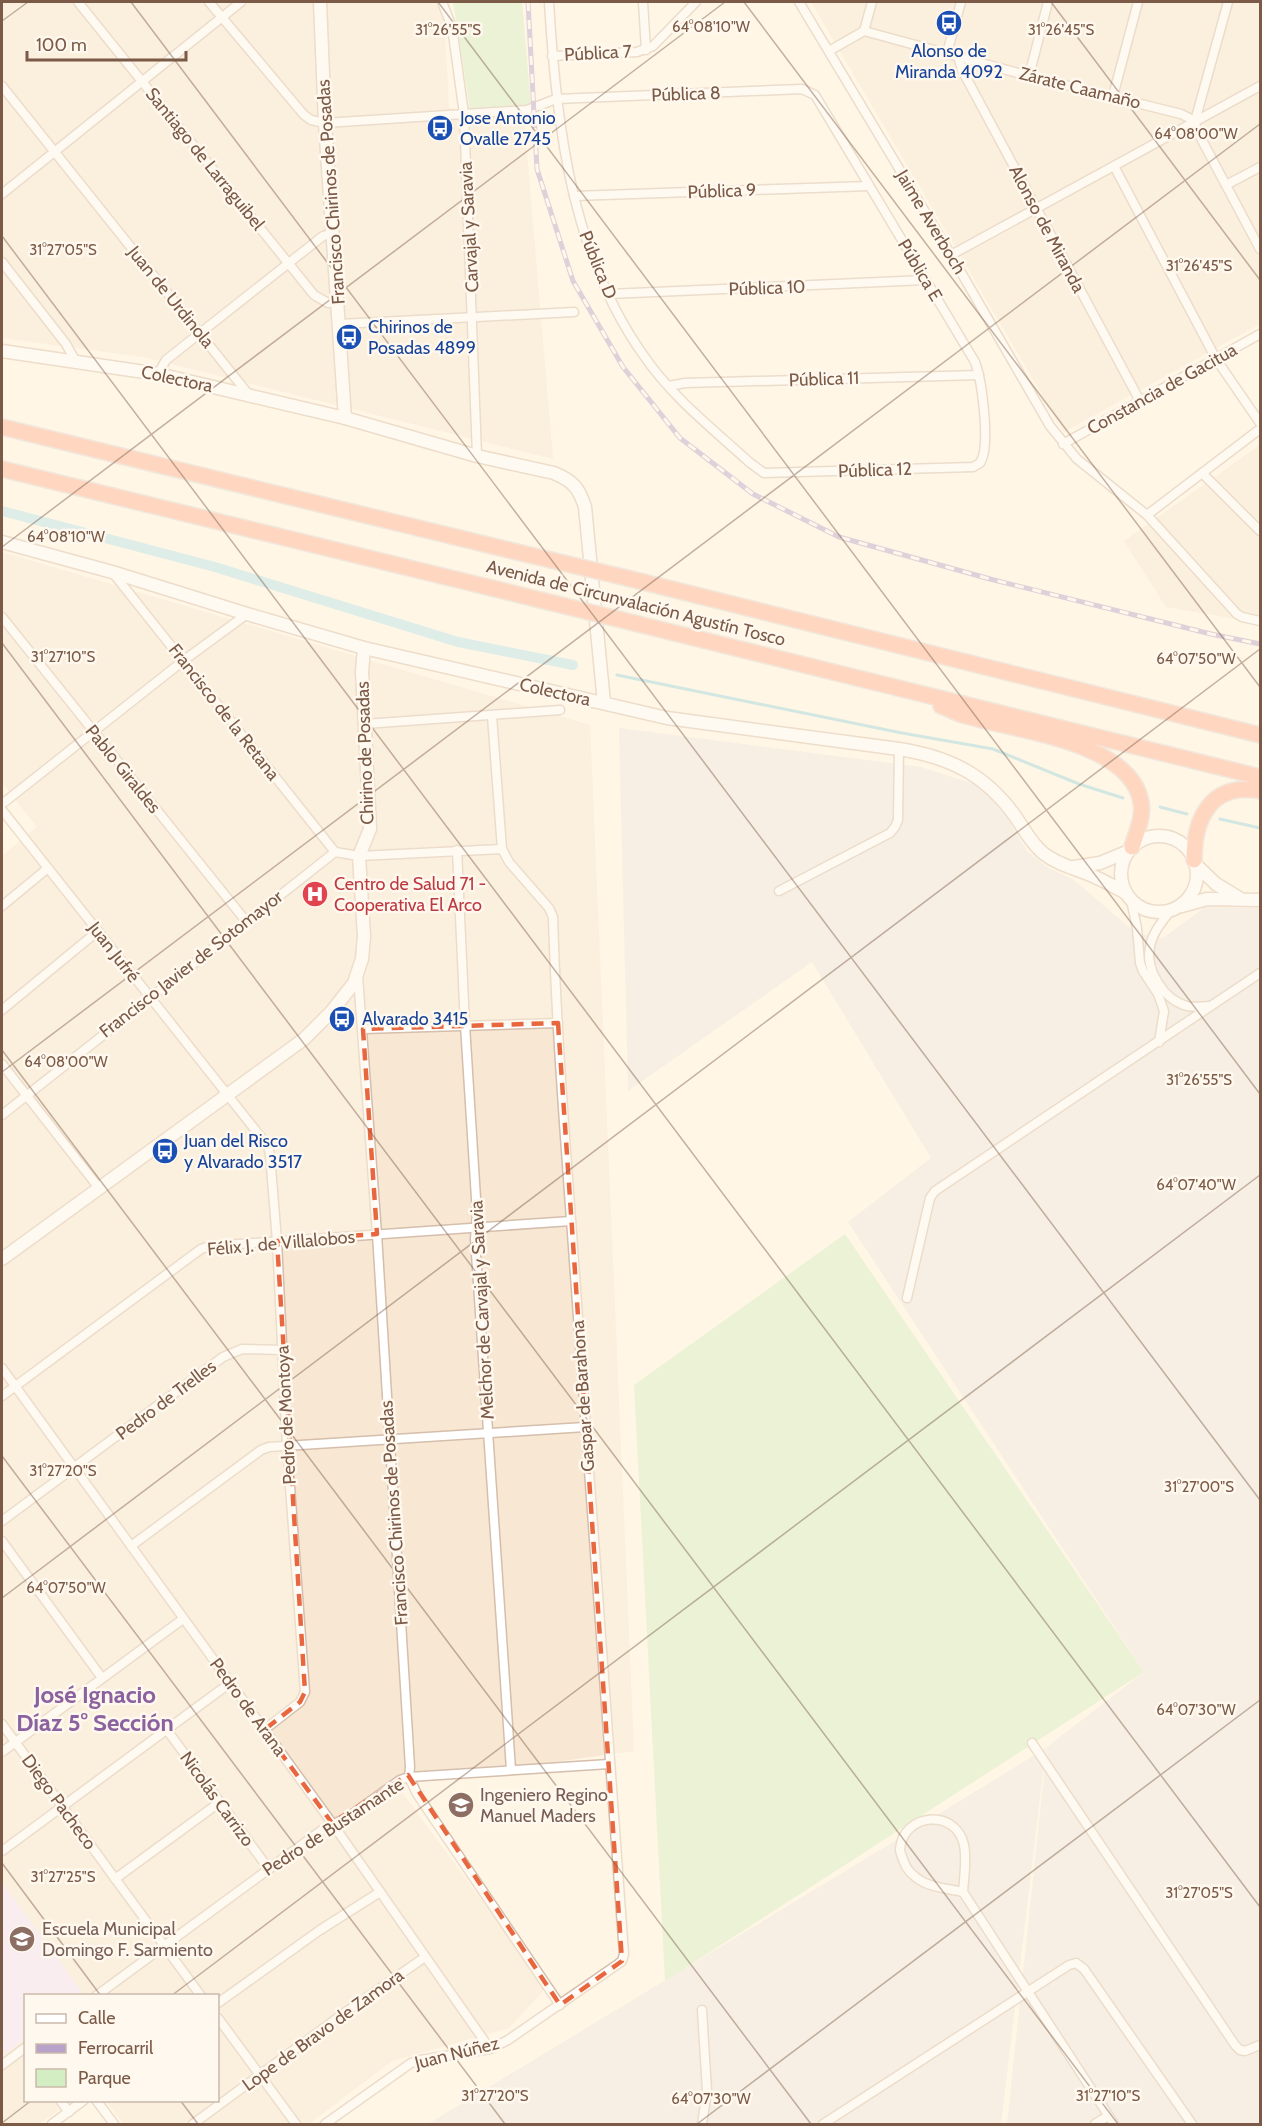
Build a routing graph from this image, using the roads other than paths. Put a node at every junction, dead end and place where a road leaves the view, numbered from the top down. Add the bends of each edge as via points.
1 (78, 2) edge
2 (209, 2) edge
3 (241, 2) edge
4 (320, 2) edge
5 (442, 2) edge
6 (549, 2) edge
7 (643, 2) edge
8 (696, 2) edge
9 (799, 2) edge
10 (872, 2) edge
11 (961, 2) edge
12 (1048, 2) edge
13 (1138, 2) edge
14 (1228, 2) edge
15 (222, 17) junction
16 (864, 31) junction
17 (646, 50) junction
18 (829, 51) junction
19 (947, 53) junction
20 (552, 56) junction
21 (958, 56) junction
22 (1029, 76) junction
23 (142, 81) junction
24 (2, 86) edge
25 (1260, 86) edge
26 (815, 95) joint
27 (1113, 96) junction
28 (556, 99) junction
29 (464, 114) junction
30 (1195, 121) junction
31 (325, 123) junction
32 (54, 152) junction
33 (1113, 166) junction
34 (1260, 167) edge
35 (1226, 185) junction
36 (869, 186) junction
37 (2, 194) edge
38 (574, 196) junction
39 (1036, 209) junction
40 (334, 233) junction
41 (1260, 249) edge
42 (951, 255) junction
43 (2, 264) edge
44 (289, 264) junction
45 (926, 280) junction
46 (609, 294) junction
47 (338, 303) junction
48 (574, 312) dead end
49 (473, 317) junction
50 (340, 324) junction
51 (200, 333) junction
52 (1260, 334) edge
53 (2, 351) edge
54 (1216, 359) junction
55 (76, 362) junction
56 (158, 374) junction
57 (979, 375) junction
58 (669, 386) junction
59 (250, 396) junction
60 (1140, 401) junction
61 (345, 418) junction
62 (1260, 423) edge
63 (2, 427) edge
64 (1260, 429) edge
65 (1063, 444) junction
66 (477, 456) junction
67 (984, 458) joint
68 (2, 469) edge
69 (764, 473) joint
70 (1202, 473) junction
71 (1147, 515) junction
72 (1260, 531) edge
73 (2, 542) edge
74 (112, 572) junction
75 (247, 615) junction
76 (2, 617) edge
77 (1260, 621) edge
78 (364, 648) junction
79 (183, 661) junction
80 (900, 688) junction
81 (604, 703) junction
82 (560, 710) dead end
83 (492, 716) junction
84 (364, 724) junction
85 (93, 732) junction
86 (1260, 735) edge
87 (899, 749) junction
88 (1260, 777) edge
89 (1260, 791) edge
90 (2, 804) edge
91 (2, 810) edge
92 (502, 849) junction
93 (1130, 849) junction
94 (457, 850) junction
95 (335, 852) junction
96 (359, 856) junction
97 (1194, 862) junction
98 (1070, 867) junction
99 (48, 868) junction
100 (779, 891) dead end
101 (1128, 897) junction
102 (1243, 900) junction
103 (1260, 900) edge
104 (2, 906) edge
105 (1174, 909) junction
106 (245, 921) junction
107 (98, 931) junction
108 (1260, 974) edge
109 (358, 976) junction
110 (149, 996) junction
111 (1211, 1006) junction
112 (2, 1010) edge
113 (558, 1023) junction
114 (465, 1025) junction
115 (363, 1029) junction
116 (1159, 1041) junction
117 (2, 1064) edge
118 (227, 1094) junction
119 (26, 1095) junction
120 (2, 1115) edge
121 (99, 1188) junction
122 (571, 1221) junction
123 (476, 1227) junction
124 (377, 1234) junction
125 (277, 1241) junction
126 (2, 1258) edge
127 (907, 1298) dead end
128 (282, 1350) junction
129 (2, 1368) edge
130 (15, 1386) junction
131 (2, 1396) edge
132 (585, 1427) junction
133 (489, 1434) junction
134 (388, 1440) junction
135 (287, 1444) junction
136 (74, 1468) junction
137 (2, 1521) edge
138 (2, 1541) edge
139 (131, 1546) junction
140 (183, 1619) junction
141 (102, 1678) junction
142 (230, 1683) junction
143 (2, 1724) edge
144 (166, 1730) junction
145 (264, 1730) junction
146 (15, 1742) junction
147 (1032, 1743) dead end
148 (2, 1752) edge
149 (609, 1764) junction
150 (511, 1770) junction
151 (409, 1777) junction
152 (220, 1802) junction
153 (62, 1807) junction
154 (332, 1824) junction
155 (2, 1851) edge
156 (268, 1868) junction
157 (116, 1879) junction
158 (380, 1892) junction
159 (963, 1892) junction
160 (164, 1945) junction
161 (425, 1958) junction
162 (622, 1961) joint
163 (1027, 1991) junction
164 (97, 1994) edge
165 (200, 1994) edge
166 (219, 2002) edge
167 (560, 2005) junction
168 (702, 2010) dead end
169 (219, 2019) edge
170 (1260, 2044) edge
171 (490, 2049) junction
172 (24, 2051) edge
173 (2, 2062) edge
174 (260, 2075) junction
175 (62, 2102) edge
176 (82, 2102) edge
177 (98, 2102) edge
178 (69, 2112) junction
179 (1108, 2116) junction
180 (52, 2124) edge
181 (114, 2124) edge
182 (193, 2124) edge
183 (296, 2124) edge
184 (325, 2124) edge
185 (702, 2124) edge
186 (823, 2124) edge
187 (1095, 2124) edge
188 (1114, 2124) edge
189 (1192, 2124) edge

1 - 23 street, Santiago de Larraguibel
2 - 15 street
3 - 15 street
4 - 31 main road, Francisco Chirinos de Posadas
5 - 29 street, Carvajal y Saravia via 452,27
6 - 20 street, Pública D
7 - 17 street
8 - 17 street, Pública 7
9 - 18 street, Jaime Averboch
10 - 16 street
11 - 19 street
12 - 22 street
13 - 27 street
14 - 30 street
15 - 23 street
15 - 31 street via 304,115
16 - 18 street
16 - 19 street, Zárate Caamaño
17 - 20 street, Pública 7
18 - 42 street, Jaime Averboch
19 - 21 street, Zárate Caamaño
20 - 28 street, Pública D
21 - 22 street, Zárate Caamaño
21 - 39 street, Alonso de Miranda
22 - 27 street, Zárate Caamaño
23 - 32 street
23 - 44 street, Santiago de Larraguibel
24 - 32 street, Juan de Urdinola
25 - 30 street
26 - 28 street, Pública 8 via 802,89
26 - 36 street, Pública E
27 - 30 street, Zárate Caamaño
28 - 29 street, Pública 8 via 527,110
28 - 38 street, Pública D
29 - 31 street, Pública 8
29 - 49 street, Carvajal y Saravia
30 - 33 street
30 - 35 street
31 - 40 main road, Francisco Chirinos de Posadas
32 - 37 street
32 - 51 street, Juan de Urdinola
33 - 39 street
33 - 54 street
34 - 35 street
35 - 41 street
36 - 38 street, Pública 9
36 - 45 street, Pública E
38 - 46 street, Pública D
39 - 42 street
39 - 60 street, Alonso de Miranda
40 - 44 street via 323,236
40 - 47 main road, Francisco Chirinos de Posadas
42 - 65 street, Jaime Averboch
43 - 55 street
44 - 47 street, Santiago de Larraguibel via 319,300
44 - 51 street
45 - 46 street, Pública 10
45 - 57 street, Pública E
46 - 58 street, Pública D via 645,359
47 - 50 main road, Francisco Chirinos de Posadas
48 - 49 street
49 - 50 street
49 - 66 street, Carvajal y Saravia
50 - 61 main road, Francisco Chirinos de Posadas
51 - 56 street via 166,360
51 - 59 street, Juan de Urdinola
52 - 54 street, Constancia de Gacitua
53 - 55 main road, Colectora
54 - 60 street, Constancia de Gacitua
54 - 62 street
55 - 56 main road, Colectora
56 - 59 main road, Colectora
57 - 58 street, Pública 11
57 - 67 street, Pública E
58 - 69 street, Pública D
59 - 61 main road, Colectora
60 - 65 street, Constancia de Gacitua
61 - 66 main road, Colectora
63 - 86 highway, Avenida de Circunvalación Agustín Tosco, bridge
64 - 70 street
65 - 71 street, Jaime Averboch
66 - 81 main road, Colectora via 554,473 580,492 585,507
67 - 69 street, Pública 12 via 973,466
68 - 80 highway, Avenida de Circunvalación Agustín Tosco, bridge
70 - 71 street
70 - 72 street
71 - 77 street, Jaime Averboch via 1237,614
73 - 74 main road, Colectora
74 - 75 main road, Colectora
74 - 79 street, Francisco de la Retana
75 - 78 main road, Colectora
75 - 79 street
76 - 85 street, Pablo Giraldes
78 - 81 main road, Colectora
78 - 84 main road, Chirino de Posadas
79 - 85 street
79 - 95 street, Francisco de la Retana
80 - 88 highway, Avenida de Circunvalación Agustín Tosco
80 - 93 highway via 965,716 1083,747 1119,766 1131,779 1142,805
81 - 87 main road via 667,718
82 - 83 street
83 - 84 street
83 - 92 street
84 - 96 main road, Chirino de Posadas via 370,829
85 - 90 street
85 - 106 street, Pablo Giraldes
87 - 98 main road via 933,756 971,772 998,796 1040,851
87 - 100 street via 898,820 890,833
89 - 97 highway via 1232,791 1206,808 1197,825
91 - 99 street, Juan Jufré
92 - 94 street
92 - 113 street, Gaspar de Barahona via 553,917
93 - 97 main road via 1149,837 1167,837 1183,845
93 - 98 main road via 1100,863
93 - 101 main road via 1123,859 1120,877
94 - 96 street
94 - 114 street, Melchor de Carvajal y Saravia
95 - 96 street
95 - 106 street, Francisco Javier de Sotomayor
96 - 109 main road via 364,936
97 - 102 main road via 1216,884
97 - 105 main road via 1195,886 1186,901
98 - 101 main road
99 - 104 street
99 - 107 street, Juan Jufré
101 - 105 main road via 1149,911
101 - 116 street via 1137,928 1140,963 1164,1011
102 - 103 main road
102 - 105 main road via 1207,900
105 - 111 street via 1156,931 1149,950 1154,975 1165,992 1179,1002
106 - 110 street, Francisco Javier de Sotomayor
107 - 110 street, Juan Jufré
107 - 112 street
108 - 111 street
109 - 115 street, Francisco Chirinos de Posadas
109 - 118 main road via 338,1004 304,1039
110 - 118 street, Juan Jufré
110 - 119 street, Francisco Javier de Sotomayor
111 - 116 street
113 - 114 street
113 - 122 street, Gaspar de Barahona
114 - 115 street
114 - 123 street, Melchor de Carvajal y Saravia
115 - 124 street, Francisco Chirinos de Posadas
116 - 127 street via 935,1191 930,1198
117 - 119 street
118 - 121 main road
118 - 125 street, Pedro de Montoya via 268,1146
119 - 120 street, Francisco Javier de Sotomayor
119 - 121 street
121 - 126 main road
122 - 123 street, Félix J. de Villalobos
122 - 132 street, Gaspar de Barahona
123 - 124 street, Félix J. de Villalobos
123 - 133 street, Melchor de Carvajal y Saravia
124 - 125 street, Félix J. de Villalobos
124 - 134 street, Francisco Chirinos de Posadas
125 - 128 street, Pedro de Montoya
125 - 130 street, Félix J. de Villalobos via 210,1246 194,1252
128 - 135 street, Pedro de Montoya
128 - 136 street, Pedro de Trelles via 242,1349 223,1357
129 - 130 street, Pedro de Arana
130 - 131 street, Félix J. de Villalobos
130 - 136 street, Pedro de Arana
132 - 133 street
132 - 149 street, Gaspar de Barahona
133 - 134 street
133 - 150 street, Melchor de Carvajal y Saravia
134 - 135 street
134 - 151 street, Francisco Chirinos de Posadas
135 - 139 street via 261,1450
135 - 145 street, Pedro de Montoya via 305,1692 300,1702
136 - 137 street, Pedro de Trelles
136 - 139 street, Pedro de Arana
138 - 141 street
139 - 140 street, Pedro de Arana
140 - 141 street
140 - 142 street, Pedro de Arana
141 - 146 street
142 - 144 street
142 - 145 street, Pedro de Arana
143 - 146 street, Diego Pacheco
144 - 152 street, Nicolás Carrizo
144 - 153 street
145 - 154 street, Pedro de Arana
146 - 148 street
146 - 153 street, Diego Pacheco
147 - 170 street via 1235,2044 1245,2051
149 - 150 street, Pedro de Bustamante
149 - 162 street, Gaspar de Barahona
150 - 151 street, Pedro de Bustamante
151 - 154 street, Pedro de Bustamante
151 - 167 street, Francisco Chirinos de Posadas
152 - 156 street, Nicolás Carrizo
152 - 157 street
153 - 155 street
153 - 157 street, Diego Pacheco
154 - 156 street, Pedro de Bustamante
154 - 158 street, Pedro de Arana
156 - 160 street, Pedro de Bustamante
157 - 160 street, Diego Pacheco
158 - 161 street, Pedro de Arana
158 - 166 street
159 - 159 street via 965,1846 959,1834 937,1819 913,1826 900,1851 907,1870 924,1883
159 - 163 street
160 - 164 street, Pedro de Bustamante
160 - 165 street, Diego Pacheco
161 - 171 street, Pedro de Arana
161 - 174 street, Lope de Bravo de Zamora
162 - 167 street, Juan Núñez
163 - 179 street
163 - 186 street
163 - 189 street via 1069,1965 1076,1963 1084,1969
167 - 171 street, Juan Núñez
168 - 185 street via 707,2091
169 - 174 street
171 - 184 street, Juan Núñez via 411,2063
172 - 173 street
174 - 182 street, Lope de Bravo de Zamora
174 - 183 street
175 - 178 street
176 - 178 street
177 - 181 street
178 - 180 street
179 - 187 street
179 - 188 street

